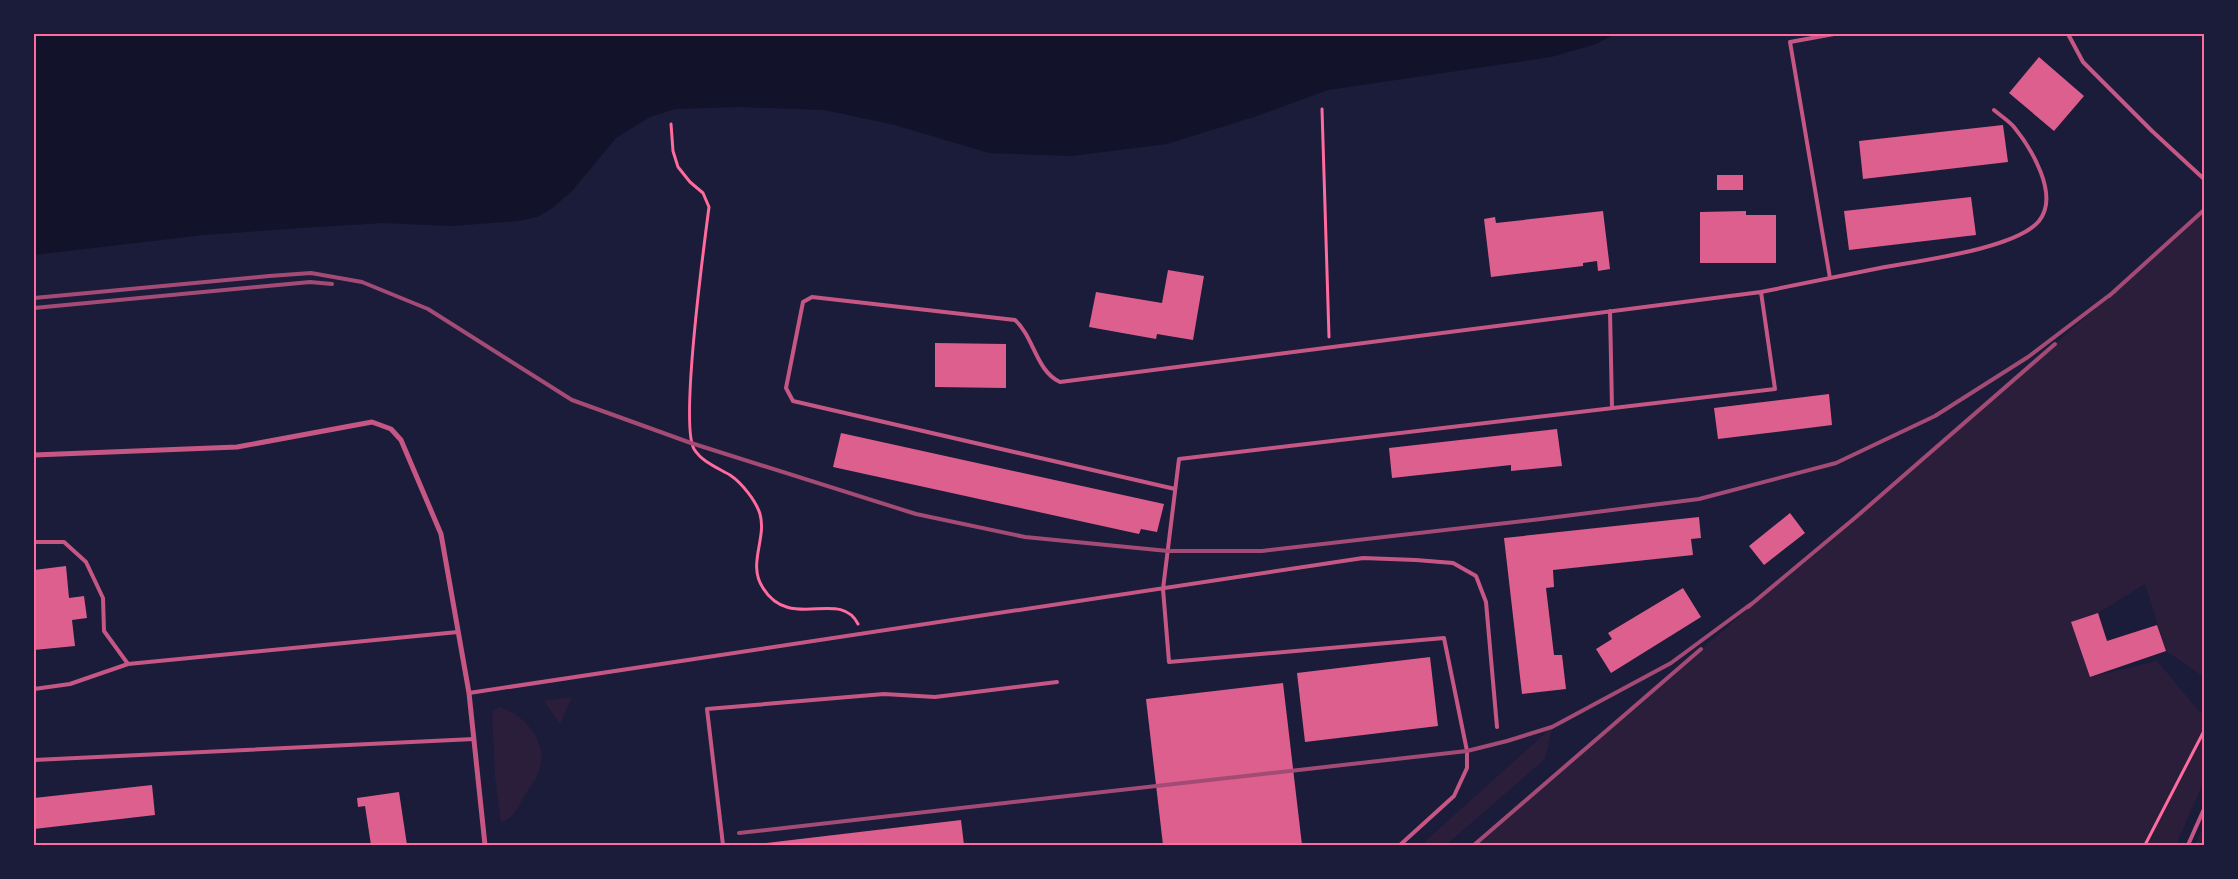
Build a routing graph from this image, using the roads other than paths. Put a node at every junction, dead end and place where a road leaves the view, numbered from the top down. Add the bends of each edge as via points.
1 (1834, 34) edge
2 (2068, 34) edge
3 (1994, 110) dead end
4 (2204, 179) edge
5 (1830, 278) junction
6 (1760, 292) junction
7 (1610, 311) junction
8 (1612, 408) junction
9 (34, 455) edge
10 (1175, 489) junction
11 (34, 542) edge
12 (1163, 589) junction
13 (458, 632) junction
14 (128, 664) junction
15 (1057, 682) dead end
16 (34, 689) edge
17 (469, 692) junction
18 (1496, 727) dead end
19 (474, 739) junction
20 (34, 760) edge
21 (2204, 809) edge
22 (485, 845) edge
23 (723, 845) edge
24 (1400, 845) edge
25 (2188, 845) edge

1 - 5 lane via 1790,42
2 - 4 lane via 2083,62
3 - 5 lane via 2013,126 2037,162 2046,202 2039,220 2020,234 1974,250
5 - 6 lane
6 - 7 lane
6 - 8 lane via 1775,389
7 - 8 lane
7 - 10 lane via 1060,382 1051,378 1024,328 1015,320 812,297 804,302 786,388 793,401
8 - 10 lane via 1179,459
9 - 13 street via 229,447 372,422 391,428 401,440 441,534
10 - 12 lane
11 - 14 lane via 64,542 86,562 103,598 104,631
12 - 17 lane
12 - 18 lane via 1362,558 1453,563 1476,576 1486,602
12 - 24 lane via 1169,662 1444,638 1467,768 1454,796
13 - 14 lane
13 - 17 street
14 - 16 lane via 70,684
15 - 23 lane via 935,697 884,694 707,709
17 - 19 street
19 - 20 lane
19 - 22 street
21 - 25 lane

